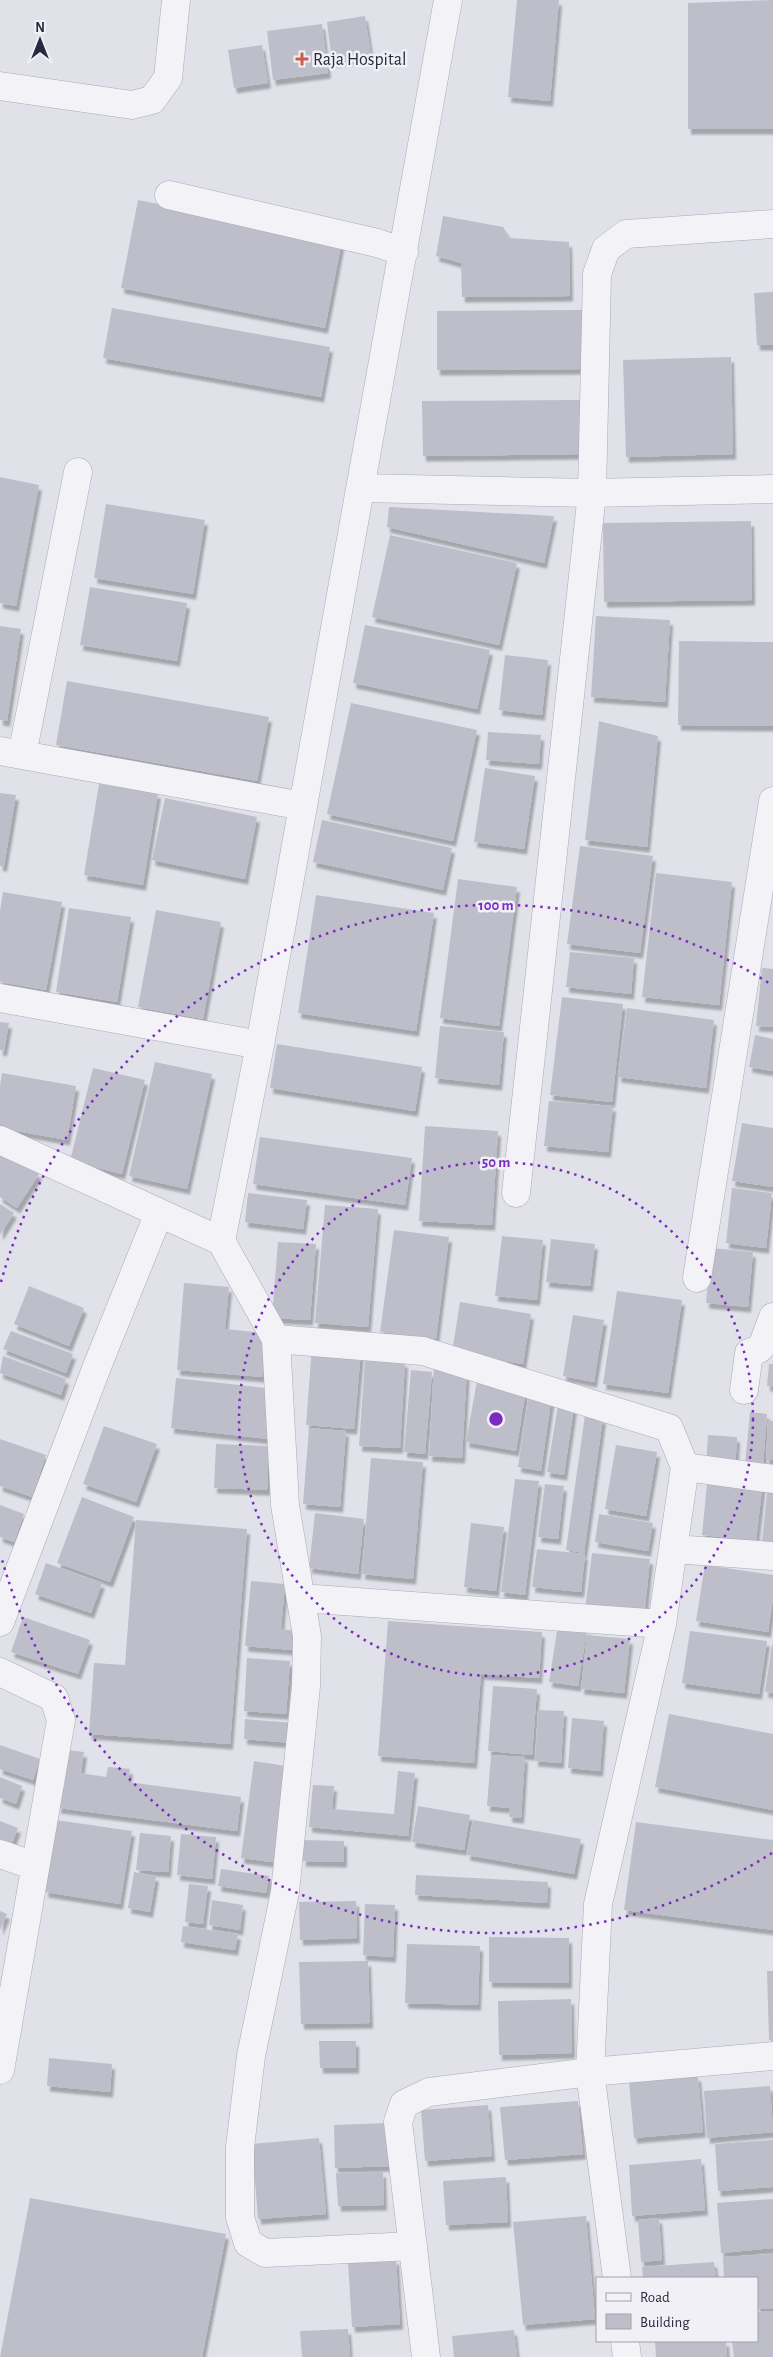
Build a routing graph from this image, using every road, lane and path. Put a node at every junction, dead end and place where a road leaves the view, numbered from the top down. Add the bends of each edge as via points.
1 (176, 0) edge
2 (448, 0) edge
3 (0, 86) edge
4 (169, 195) dead end
5 (773, 224) edge
6 (404, 252) junction
7 (78, 472) dead end
8 (362, 488) junction
9 (773, 490) edge
10 (592, 493) junction
11 (11, 753) edge
12 (773, 801) edge
13 (303, 806) junction
14 (0, 998) edge
15 (260, 1046) junction
16 (0, 1140) edge
17 (516, 1193) dead end
18 (160, 1213) junction
19 (221, 1241) junction
20 (697, 1278) dead end
21 (773, 1317) edge
22 (276, 1339) junction
23 (768, 1345) edge
24 (744, 1390) dead end
25 (685, 1467) junction
26 (773, 1480) edge
27 (673, 1549) junction
28 (773, 1556) edge
29 (301, 1598) junction
30 (0, 1622) edge
31 (662, 1624) junction
32 (0, 1672) edge
33 (0, 1854) edge
34 (36, 1866) junction
35 (2, 2039) edge
36 (773, 2056) edge
37 (0, 2070) edge
38 (590, 2072) junction
39 (413, 2246) junction
40 (617, 2277) edge
41 (625, 2342) edge
42 (426, 2357) edge
43 (627, 2357) edge

1 - 3 street via 168,78 152,100 132,105
2 - 6 street
4 - 6 street
5 - 10 street via 626,234 606,249 597,274
6 - 8 street
7 - 11 street
8 - 10 street
8 - 13 street
9 - 10 street
10 - 17 street
11 - 13 street
12 - 20 street
13 - 15 street
14 - 15 street
15 - 19 street
16 - 18 street
18 - 19 street
18 - 30 street via 98,1364
19 - 22 street
21 - 23 street
22 - 25 street via 433,1354 669,1428
22 - 29 street via 284,1505
23 - 24 street via 749,1353
25 - 26 street
25 - 27 street
27 - 28 street
27 - 31 street
29 - 31 street
29 - 39 street via 307,1636 306,1686 285,1892 251,2056 240,2147 240,2217 248,2244 265,2253
31 - 38 street via 598,1904
32 - 34 street via 54,1698 61,1720
33 - 34 street
34 - 35 street
35 - 37 street
36 - 38 street
38 - 39 street via 429,2092 404,2104 398,2122
38 - 40 street
39 - 42 street
41 - 43 street

